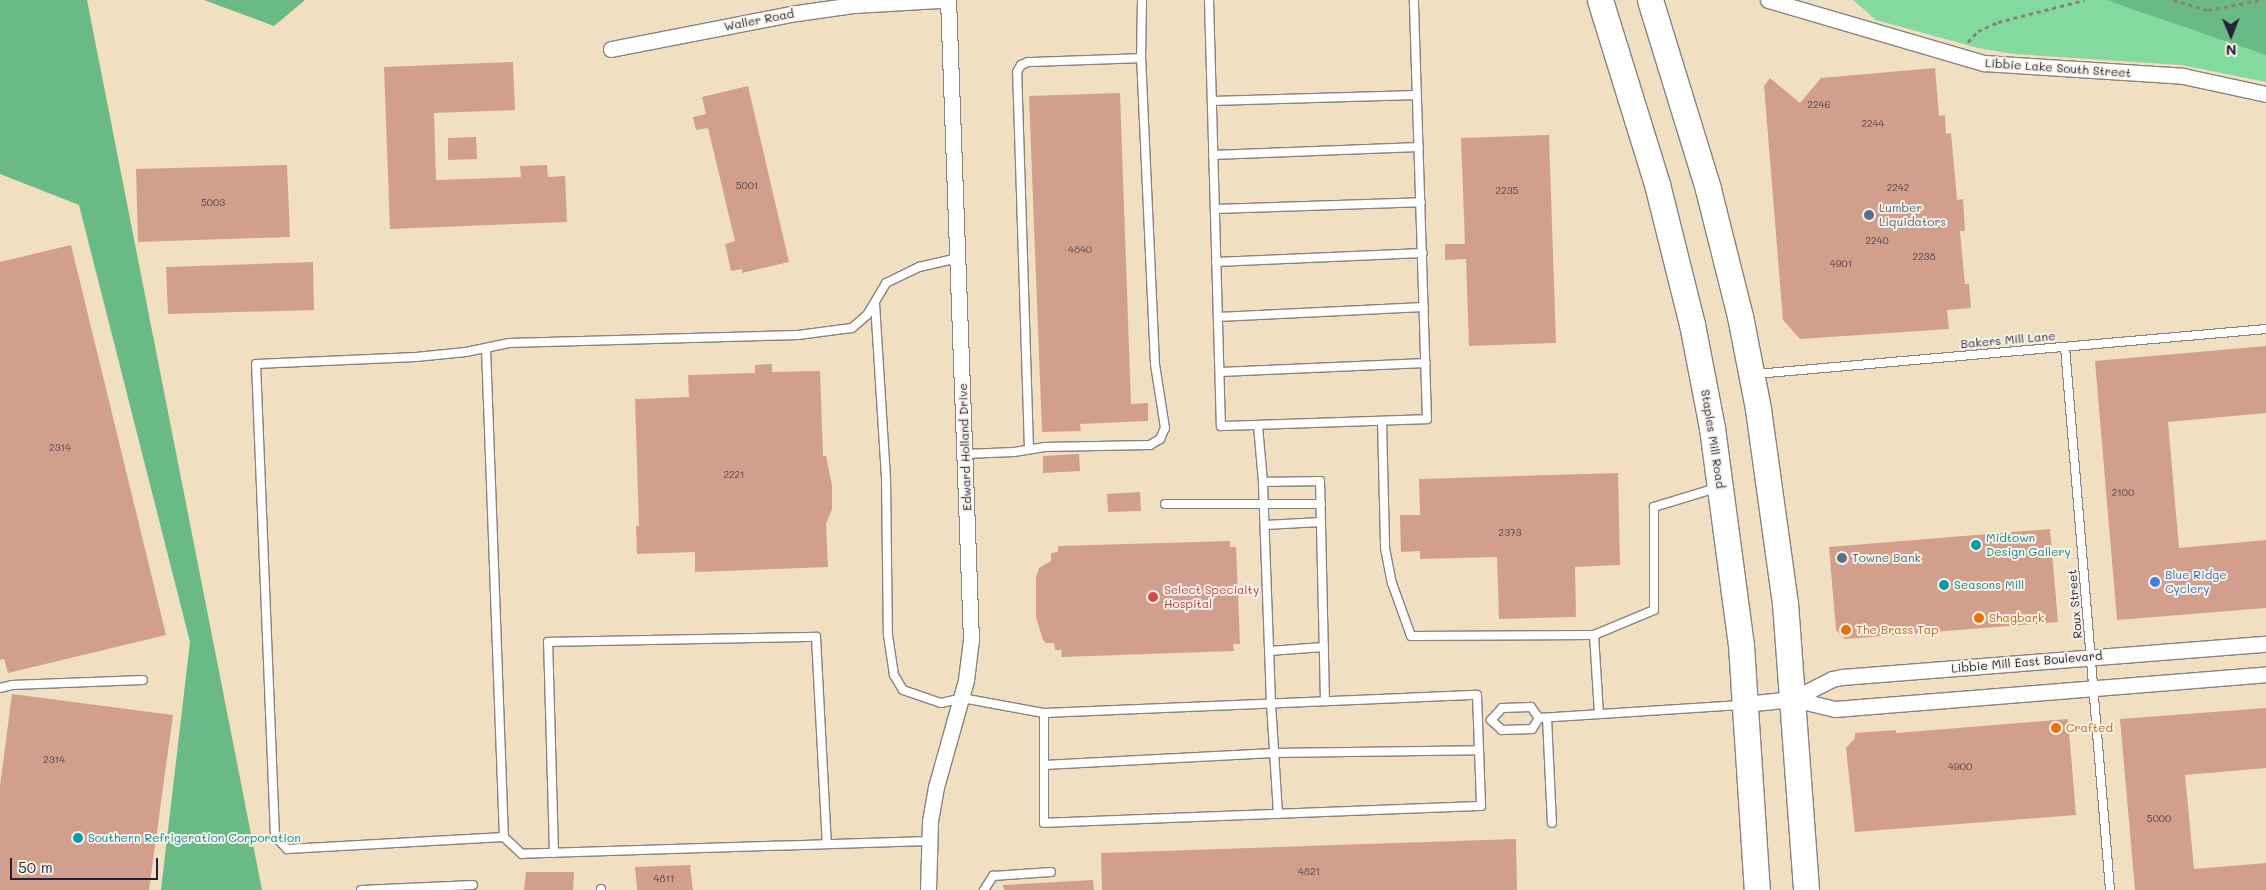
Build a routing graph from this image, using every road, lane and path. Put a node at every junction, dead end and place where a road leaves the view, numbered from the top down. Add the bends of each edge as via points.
1 (939, 0) edge
2 (948, 0) edge
3 (1142, 0) edge
4 (1210, 0) edge
5 (1414, 0) edge
6 (1600, 0) edge
7 (1650, 0) edge
8 (1768, 0) edge
9 (2084, 0) edge
10 (2174, 0) edge
11 (2260, 0) edge
12 (611, 49) dead end
13 (1140, 58) junction
14 (1960, 58) junction
15 (2266, 94) edge
16 (1417, 95) junction
17 (1212, 101) junction
18 (1419, 147) junction
19 (1213, 155) junction
20 (1421, 202) junction
21 (1215, 209) junction
22 (1423, 253) junction
23 (958, 258) junction
24 (1216, 262) junction
25 (875, 302) junction
26 (1424, 307) junction
27 (1218, 317) junction
28 (2266, 329) edge
29 (2064, 346) junction
30 (486, 348) junction
31 (1426, 363) junction
32 (1220, 372) junction
33 (1751, 374) junction
34 (1382, 421) junction
35 (1258, 426) junction
36 (1029, 449) junction
37 (965, 454) junction
38 (1263, 482) junction
39 (1721, 487) junction
40 (1165, 504) dead end
41 (1264, 504) junction
42 (1321, 504) junction
43 (1321, 522) junction
44 (1265, 525) junction
45 (1594, 635) junction
46 (2266, 644) edge
47 (1324, 647) junction
48 (1269, 651) junction
49 (2091, 657) junction
50 (2266, 674) edge
51 (143, 680) dead end
52 (2094, 687) junction
53 (0, 688) edge
54 (962, 698) junction
55 (1793, 699) junction
56 (1325, 701) junction
57 (1271, 703) junction
58 (1745, 704) junction
59 (1044, 713) junction
60 (1599, 714) junction
61 (1543, 718) junction
62 (1478, 720) junction
63 (1491, 720) junction
64 (1479, 750) junction
65 (1274, 753) junction
66 (1044, 765) junction
67 (1278, 814) junction
68 (1552, 823) dead end
69 (504, 837) junction
70 (928, 840) junction
71 (827, 844) junction
72 (554, 853) junction
73 (1051, 872) dead end
74 (473, 885) dead end
75 (360, 890) edge
76 (928, 890) edge
77 (984, 890) edge
78 (1757, 890) edge
79 (1806, 890) edge
80 (2110, 890) edge

1 - 12 street, Waller Road via 854,5 797,13
2 - 23 street, Edward Holland Drive
3 - 13 lane
4 - 17 lane
5 - 16 lane
6 - 39 main road, Staples Mill Road via 1675,252
7 - 33 main road via 1683,98 1708,189
8 - 14 street, Libbie Lake South Street
9 - 14 path via 1998,22 1978,31 1970,38
10 - 11 path via 2208,10
13 - 36 lane via 1028,62 1017,72
13 - 36 lane via 1155,364 1164,428 1160,439 1150,445
14 - 15 street, Libbie Lake South Street via 2002,66 2183,76
16 - 17 lane
16 - 18 lane
17 - 19 lane
18 - 19 lane
18 - 20 lane
19 - 21 lane
20 - 21 lane
20 - 22 lane
21 - 24 lane
22 - 24 lane
22 - 26 lane
23 - 25 lane via 919,266 886,283
23 - 37 street, Edward Holland Drive
24 - 27 lane
25 - 30 lane via 867,316 852,328 798,335 509,343
25 - 54 lane via 886,478 888,635 894,675 903,690 918,697 941,703
26 - 27 lane
26 - 31 lane
27 - 32 lane
28 - 29 lane, Bakers Mill Lane
29 - 33 lane, Bakers Mill Lane
29 - 49 lane, Roux Street
30 - 69 lane
30 - 69 lane via 416,357 256,364 256,374 275,836 287,849
31 - 32 lane
31 - 34 lane via 1427,419
32 - 35 lane via 1221,426
33 - 55 main road via 1775,522
34 - 35 lane
34 - 45 lane via 1385,548 1392,582 1411,636
35 - 38 lane
36 - 37 lane
37 - 54 street, Edward Holland Drive via 971,641
38 - 41 lane
38 - 42 lane via 1320,480
39 - 45 lane via 1654,507 1654,610
39 - 58 main road, Staples Mill Road via 1736,595
40 - 41 lane
41 - 42 lane
41 - 44 lane
42 - 43 lane
43 - 44 lane
43 - 47 lane
44 - 48 lane
45 - 60 lane
46 - 49 street, Libbie Mill East Boulevard
47 - 48 lane
47 - 56 lane
48 - 57 lane
49 - 52 lane, Roux Street
49 - 55 street, Libbie Mill East Boulevard via 1842,677
50 - 52 street, Libbie Mill East Boulevard
51 - 53 lane via 12,684
52 - 55 street, Libbie Mill East Boulevard via 1835,709
52 - 80 lane, Roux Street
54 - 59 lane
54 - 70 street, Edward Holland Drive via 936,788
55 - 58 street, Libbie Mill East Boulevard
55 - 79 main road
56 - 57 lane
56 - 62 lane via 1477,695
57 - 59 lane
57 - 65 lane
58 - 60 lane
58 - 78 main road, Staples Mill Road
59 - 66 lane
60 - 61 lane
61 - 63 lane via 1532,729 1502,730
61 - 63 lane via 1531,707 1502,708
61 - 68 lane
62 - 63 lane
62 - 64 lane
64 - 65 lane
64 - 67 lane via 1482,806
65 - 66 lane
65 - 67 lane
66 - 67 lane via 1044,823
69 - 72 lane via 522,854
70 - 71 lane
70 - 76 street, Edward Holland Drive
71 - 72 lane
71 - 72 lane via 816,637 548,642
73 - 77 lane via 993,876
74 - 75 lane

